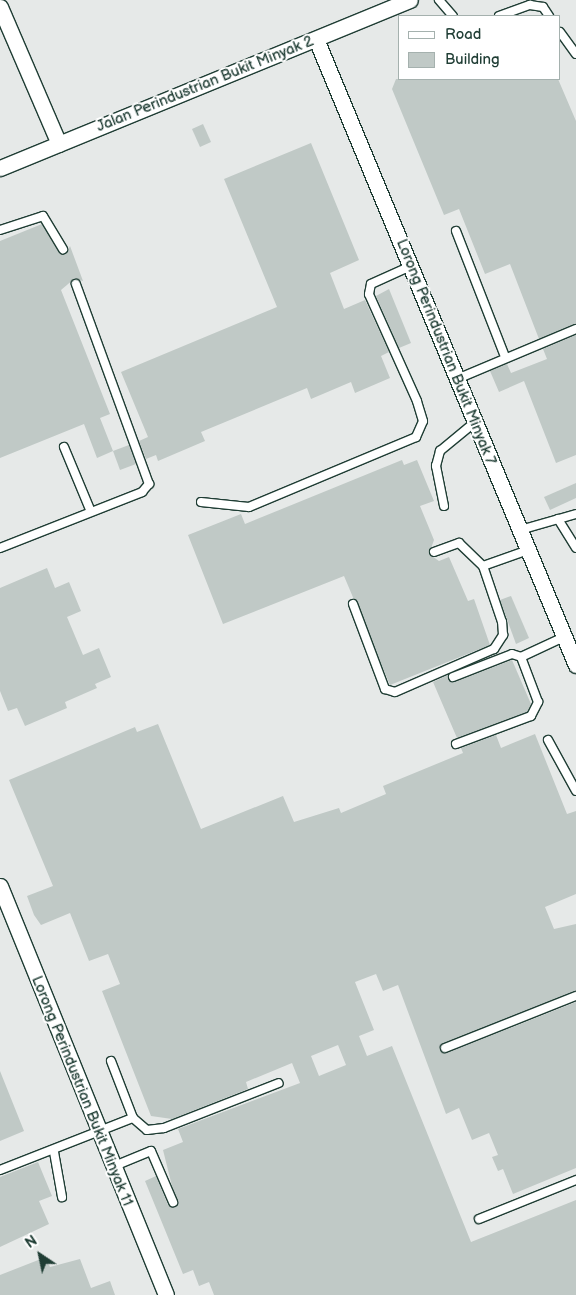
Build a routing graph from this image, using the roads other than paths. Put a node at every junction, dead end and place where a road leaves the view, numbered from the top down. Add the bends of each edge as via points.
1 (410, 0) edge
2 (439, 0) edge
3 (0, 7) edge
4 (452, 15) edge
5 (502, 15) edge
6 (548, 15) edge
7 (561, 33) edge
8 (316, 40) junction
9 (576, 54) edge
10 (59, 144) junction
11 (0, 168) edge
12 (0, 230) edge
13 (456, 231) dead end
14 (63, 249) dead end
15 (411, 266) junction
16 (76, 284) dead end
17 (576, 330) edge
18 (505, 357) junction
19 (457, 379) junction
20 (475, 422) junction
21 (64, 447) dead end
22 (201, 502) dead end
23 (444, 506) dead end
24 (91, 512) junction
25 (576, 514) edge
26 (558, 519) junction
27 (520, 530) junction
28 (0, 548) edge
29 (576, 548) edge
30 (528, 550) junction
31 (434, 552) dead end
32 (483, 566) junction
33 (353, 604) dead end
34 (564, 637) junction
35 (521, 658) junction
36 (576, 666) edge
37 (453, 677) dead end
38 (548, 740) dead end
39 (456, 744) dead end
40 (576, 791) edge
41 (0, 886) edge
42 (4, 907) edge
43 (576, 996) edge
44 (445, 1048) dead end
45 (111, 1062) dead end
46 (279, 1083) dead end
47 (133, 1118) junction
48 (98, 1133) junction
49 (54, 1152) junction
50 (112, 1167) junction
51 (0, 1170) edge
52 (576, 1180) edge
53 (62, 1197) dead end
54 (173, 1202) dead end
55 (479, 1219) dead end
56 (166, 1295) edge

1 - 8 street, Jalan Perindustrian Bukit Minyak 2
2 - 4 lane
3 - 10 street
5 - 6 lane via 530,5 542,8
7 - 9 lane
8 - 10 street, Jalan Perindustrian Bukit Minyak 2
8 - 15 street, Lorong Perindustrian Bukit Minyak 7
10 - 11 street, Jalan Perindustrian Bukit Minyak 2
12 - 14 lane via 43,216
13 - 18 lane
15 - 19 street, Lorong Perindustrian Bukit Minyak 7
15 - 22 lane via 371,284 369,294 423,421 416,437 249,507
16 - 24 lane via 149,476 142,492
17 - 18 lane
18 - 19 lane
19 - 20 street, Lorong Perindustrian Bukit Minyak 7
20 - 23 lane via 440,451 436,466
20 - 27 street, Lorong Perindustrian Bukit Minyak 7
21 - 24 lane
24 - 28 lane
25 - 26 lane
26 - 27 lane
26 - 29 lane
27 - 30 street, Lorong Perindustrian Bukit Minyak 7
30 - 32 lane
30 - 34 street, Lorong Perindustrian Bukit Minyak 7
31 - 32 lane via 459,543
32 - 33 lane via 502,622 503,635 494,648 396,692 385,689
34 - 35 lane
34 - 36 street, Lorong Perindustrian Bukit Minyak 7
35 - 37 lane via 512,654
35 - 39 lane via 538,702 531,716
38 - 40 lane
41 - 42 street, Lorong Perindustrian Bukit Minyak 11
42 - 48 street, Lorong Perindustrian Bukit Minyak 11
43 - 44 lane
45 - 47 lane
46 - 47 lane via 164,1128 147,1130
47 - 48 lane
48 - 49 lane
48 - 50 street, Lorong Perindustrian Bukit Minyak 11
49 - 51 lane
49 - 53 lane
50 - 54 lane via 151,1152
50 - 56 street, Lorong Perindustrian Bukit Minyak 11
52 - 55 lane

